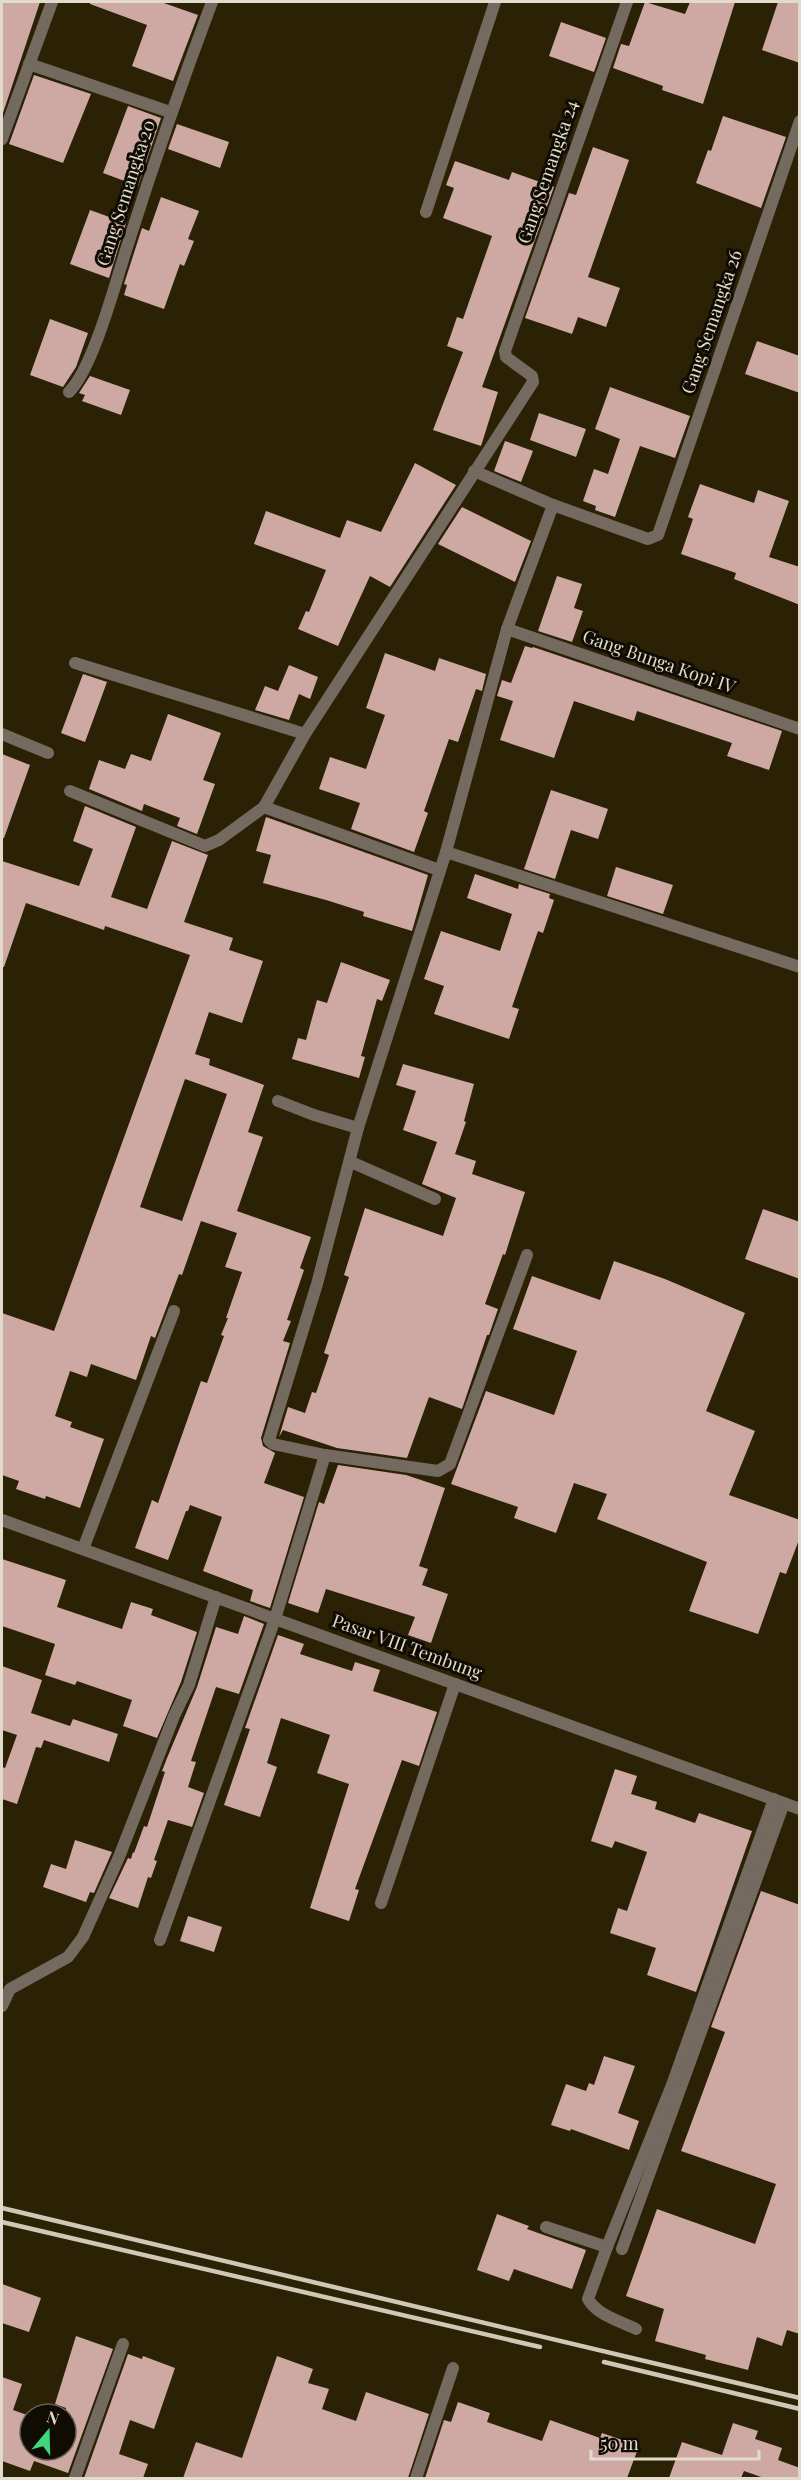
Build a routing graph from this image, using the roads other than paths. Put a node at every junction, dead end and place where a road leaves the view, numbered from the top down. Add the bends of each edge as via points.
1 (52, 2) edge
2 (212, 2) edge
3 (495, 2) edge
4 (627, 2) edge
5 (29, 64) junction
6 (170, 112) junction
7 (800, 121) edge
8 (2, 140) edge
9 (426, 212) dead end
10 (69, 392) dead end
11 (474, 471) junction
12 (553, 505) junction
13 (507, 630) junction
14 (75, 663) dead end
15 (800, 729) edge
16 (2, 734) edge
17 (305, 734) junction
18 (48, 753) dead end
19 (70, 791) dead end
20 (264, 807) junction
21 (446, 852) junction
22 (439, 870) junction
23 (800, 967) edge
24 (278, 1101) dead end
25 (358, 1128) junction
26 (351, 1162) junction
27 (435, 1199) dead end
28 (527, 1255) dead end
29 (174, 1311) dead end
30 (325, 1455) junction
31 (2, 1520) edge
32 (83, 1549) junction
33 (216, 1597) junction
34 (275, 1619) junction
35 (455, 1684) junction
36 (779, 1801) junction
37 (800, 1809) edge
38 (381, 1904) dead end
39 (160, 1940) dead end
40 (2, 2006) edge
41 (546, 2227) dead end
42 (607, 2247) junction
43 (622, 2249) dead end
44 (636, 2329) dead end
45 (123, 2344) dead end
46 (453, 2368) dead end
47 (75, 2478) edge
48 (416, 2478) edge

1 - 5 street
2 - 6 street, Gang Semangka 20
3 - 9 street
4 - 11 street, Gang Semangka 24 via 505,355 533,380
5 - 6 street
5 - 8 street
6 - 10 street, Gang Semangka 20 via 99,332 79,380
7 - 12 street, Gang Semangka 26 via 658,535 648,539
11 - 12 street
11 - 17 street
12 - 13 street
13 - 15 street, Gang Bunga Kopi IV
13 - 21 street
14 - 17 street
16 - 18 street
17 - 20 street
19 - 20 street via 205,846
20 - 22 street
21 - 22 street
21 - 23 street
22 - 25 street
24 - 25 street
25 - 26 street
26 - 27 street
26 - 30 street via 268,1436 273,1444
28 - 30 street via 450,1464 444,1470
29 - 32 street
30 - 34 street
31 - 32 street, Pasar VIII Tembung
32 - 33 street, Pasar VIII Tembung
33 - 34 street, Pasar VIII Tembung
33 - 40 street via 189,1685 83,1937 68,1958 10,1989
34 - 35 street, Pasar VIII Tembung
34 - 39 street
35 - 36 street, Pasar VIII Tembung
35 - 38 street
36 - 37 street, Pasar VIII Tembung
36 - 42 street
36 - 43 street
41 - 42 street
42 - 44 street via 588,2300 592,2307
45 - 47 street
46 - 48 street

